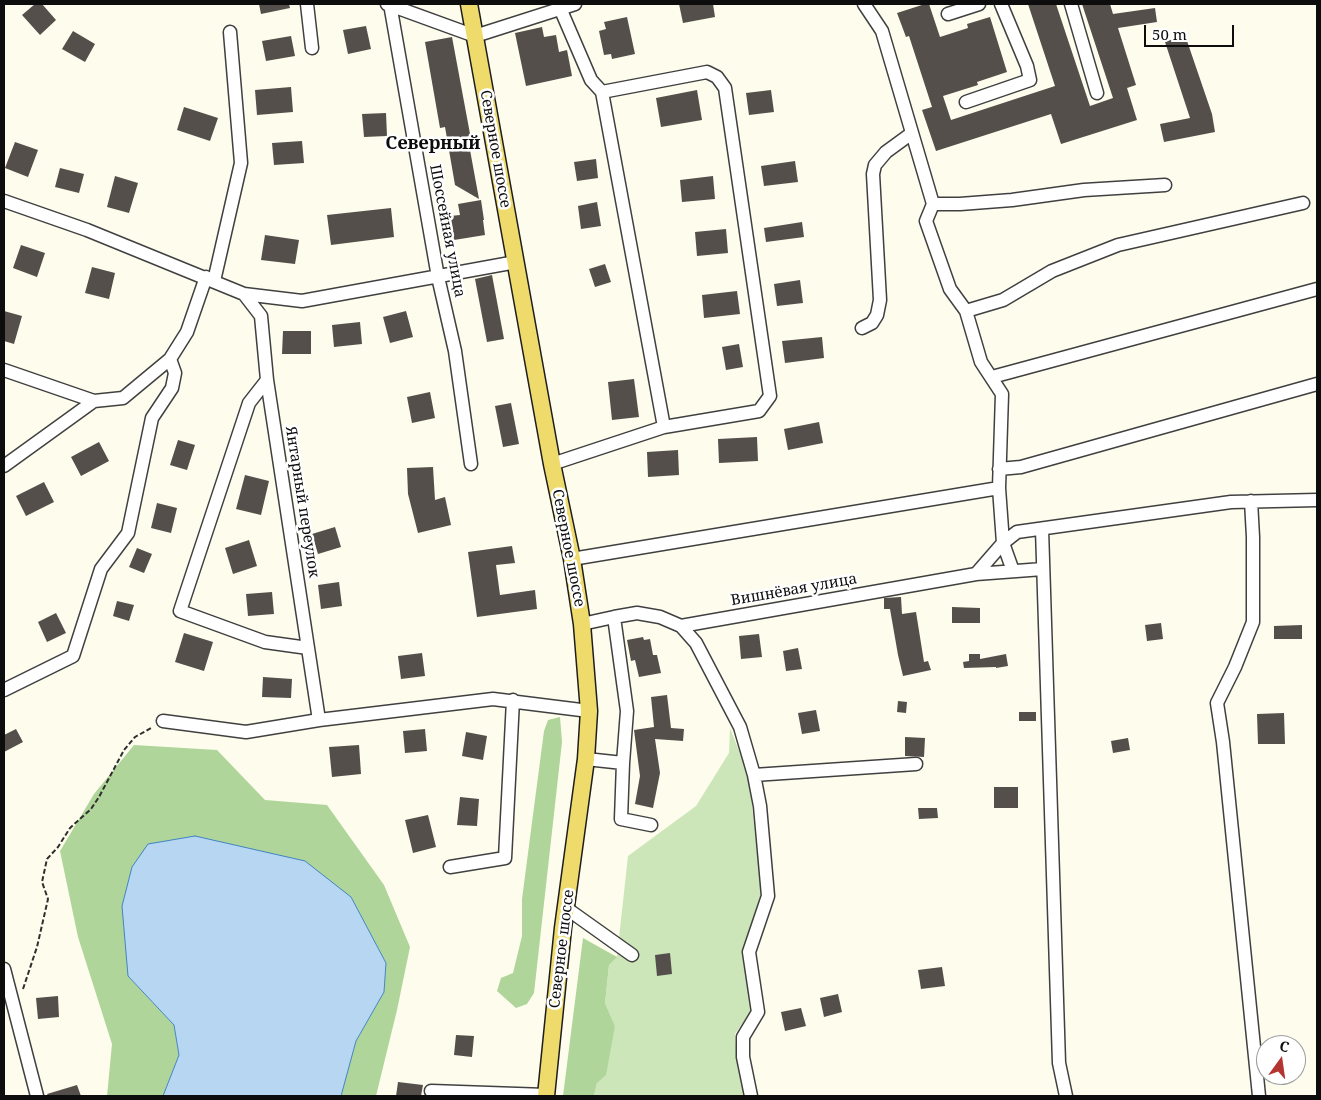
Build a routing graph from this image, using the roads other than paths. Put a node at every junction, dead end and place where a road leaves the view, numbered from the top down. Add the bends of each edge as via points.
1 (308, 4) edge
2 (389, 4) edge
3 (470, 4) edge
4 (575, 4) edge
5 (864, 4) edge
6 (979, 4) edge
7 (1001, 4) edge
8 (1071, 4) edge
9 (560, 8) junction
10 (948, 14) dead end
11 (230, 32) dead end
12 (475, 36) junction
13 (312, 48) dead end
14 (602, 92) junction
15 (1097, 93) dead end
16 (966, 102) dead end
17 (912, 133) junction
18 (1165, 185) dead end
19 (4, 201) edge
20 (1303, 203) dead end
21 (933, 204) junction
22 (516, 262) junction
23 (438, 277) junction
24 (210, 279) junction
25 (1317, 289) edge
26 (244, 294) junction
27 (966, 311) junction
28 (862, 328) dead end
29 (170, 359) junction
30 (4, 370) edge
31 (992, 377) junction
32 (267, 380) junction
33 (1317, 384) edge
34 (94, 401) junction
35 (664, 427) junction
36 (471, 464) dead end
37 (552, 464) junction
38 (4, 466) edge
39 (999, 469) junction
40 (999, 488) junction
41 (1317, 500) edge
42 (1252, 501) junction
43 (1042, 529) junction
44 (1003, 543) junction
45 (572, 559) junction
46 (1043, 569) junction
47 (1013, 571) junction
48 (976, 574) junction
49 (614, 617) junction
50 (582, 624) junction
51 (680, 626) junction
52 (308, 648) junction
53 (4, 690) edge
54 (513, 700) junction
55 (589, 711) junction
56 (319, 720) junction
57 (163, 721) road end
58 (586, 759) junction
59 (623, 762) junction
60 (916, 764) dead end
61 (754, 775) junction
62 (651, 825) dead end
63 (450, 867) dead end
64 (566, 908) junction
65 (632, 955) dead end
66 (4, 969) edge
67 (431, 1091) dead end
68 (37, 1096) edge
69 (546, 1096) edge
70 (751, 1096) edge
71 (1066, 1096) edge
72 (1259, 1096) edge

1 - 13 street
2 - 12 street
2 - 23 street, Шоссейная улица
3 - 12 main road, Северное шоссе
4 - 9 street
5 - 17 street via 882,31
6 - 10 street
7 - 16 street via 1030,80
8 - 15 street
9 - 12 street
9 - 14 street via 590,80
11 - 24 street via 240,162
12 - 22 main road, Северное шоссе
14 - 35 street
14 - 35 street via 706,72 717,77 725,88 770,396 759,411
17 - 21 street
17 - 28 street via 886,152 875,165 880,300 878,315
18 - 21 street
19 - 24 street
20 - 27 street via 1118,245 1052,271 1003,300
21 - 27 street via 926,221 950,289
22 - 23 street
22 - 37 main road, Северное шоссе
23 - 26 street via 302,300
23 - 36 street, Шоссейная улица via 455,350
24 - 26 street
24 - 29 street via 187,332
25 - 31 street
26 - 32 street, Янтарный переулок via 261,316
27 - 31 street via 981,362
29 - 34 street via 122,398
29 - 53 street via 175,373 172,388 152,418 128,533 101,569 73,656
30 - 34 street
31 - 39 street via 1002,394
32 - 52 street, Янтарный переулок
32 - 52 street via 249,403 180,611 265,642
33 - 39 street via 1020,467
34 - 38 street
35 - 37 street
37 - 45 main road, Северное шоссе
39 - 40 street
40 - 44 street
40 - 45 street
41 - 42 street
42 - 43 street
42 - 72 street via 1253,622 1217,703
43 - 44 street via 1017,532
43 - 46 street
44 - 47 street
44 - 48 street
45 - 50 main road, Северное шоссе
46 - 47 street, Вишнёвая улица
46 - 71 street via 1060,1063
47 - 48 street, Вишнёвая улица
48 - 51 street, Вишнёвая улица
49 - 50 street
49 - 51 street via 637,613 660,617
49 - 59 street via 627,711
50 - 55 main road, Северное шоссе
51 - 61 street via 696,643 740,727
52 - 56 street, Янтарный переулок
54 - 55 street
54 - 56 street via 493,699
54 - 63 street via 505,858
55 - 58 main road, Северное шоссе
56 - 57 street via 246,732
58 - 59 street
58 - 64 main road, Северное шоссе
59 - 62 street via 620,819
60 - 61 street
61 - 70 street via 768,896 749,952 758,1012 743,1037 743,1057
64 - 65 street
64 - 69 main road, Северное шоссе
66 - 68 street
67 - 69 street

